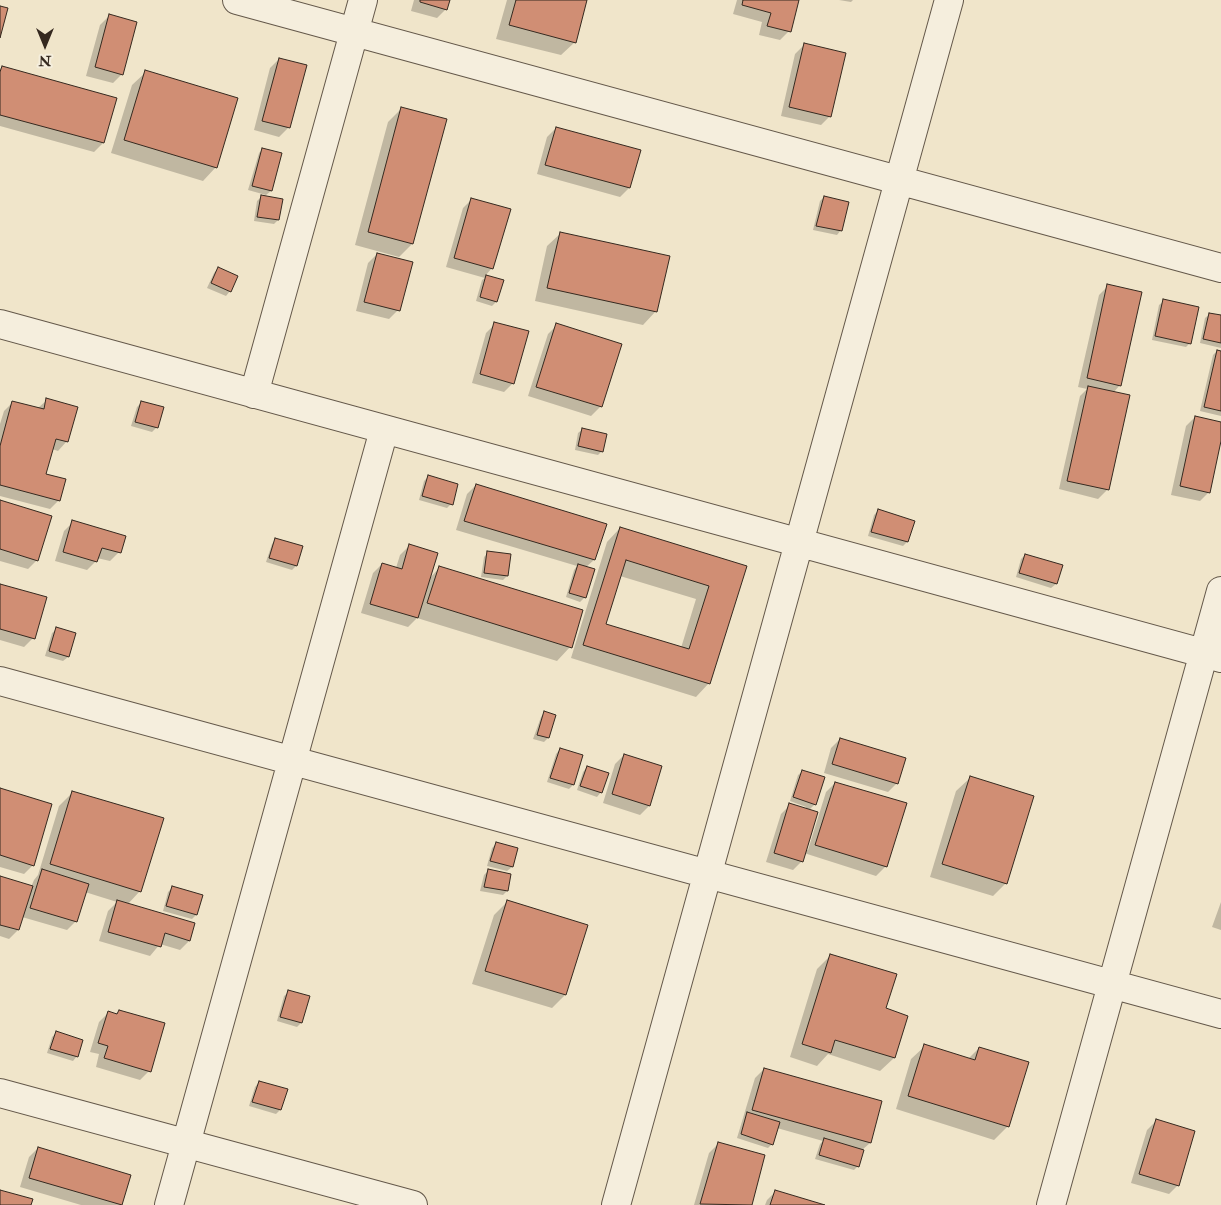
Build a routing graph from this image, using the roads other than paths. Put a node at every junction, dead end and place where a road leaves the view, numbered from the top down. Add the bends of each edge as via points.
1 (238, 0) edge
2 (363, 0) edge
3 (949, 0) edge
4 (354, 32) junction
5 (900, 181) junction
6 (1221, 268) edge
7 (0, 324) edge
8 (254, 394) junction
9 (384, 430) junction
10 (799, 543) junction
11 (1221, 591) edge
12 (1212, 656) edge
13 (0, 681) edge
14 (292, 761) junction
15 (708, 874) junction
16 (1112, 984) junction
17 (1221, 1014) edge
18 (0, 1092) edge
19 (186, 1143) junction
20 (170, 1205) edge
21 (413, 1205) edge
22 (616, 1205) edge
23 (1051, 1205) edge

1 - 4 street
2 - 4 street
3 - 5 street
4 - 5 street
4 - 8 street
5 - 6 street
5 - 10 street
7 - 8 street
8 - 9 street
9 - 10 street
9 - 14 street
10 - 12 street
10 - 15 street
11 - 12 street
12 - 16 street
13 - 14 street
14 - 15 street
14 - 19 street
15 - 16 street
15 - 22 street
16 - 17 street
16 - 23 street
18 - 19 street
19 - 20 street
19 - 21 street

